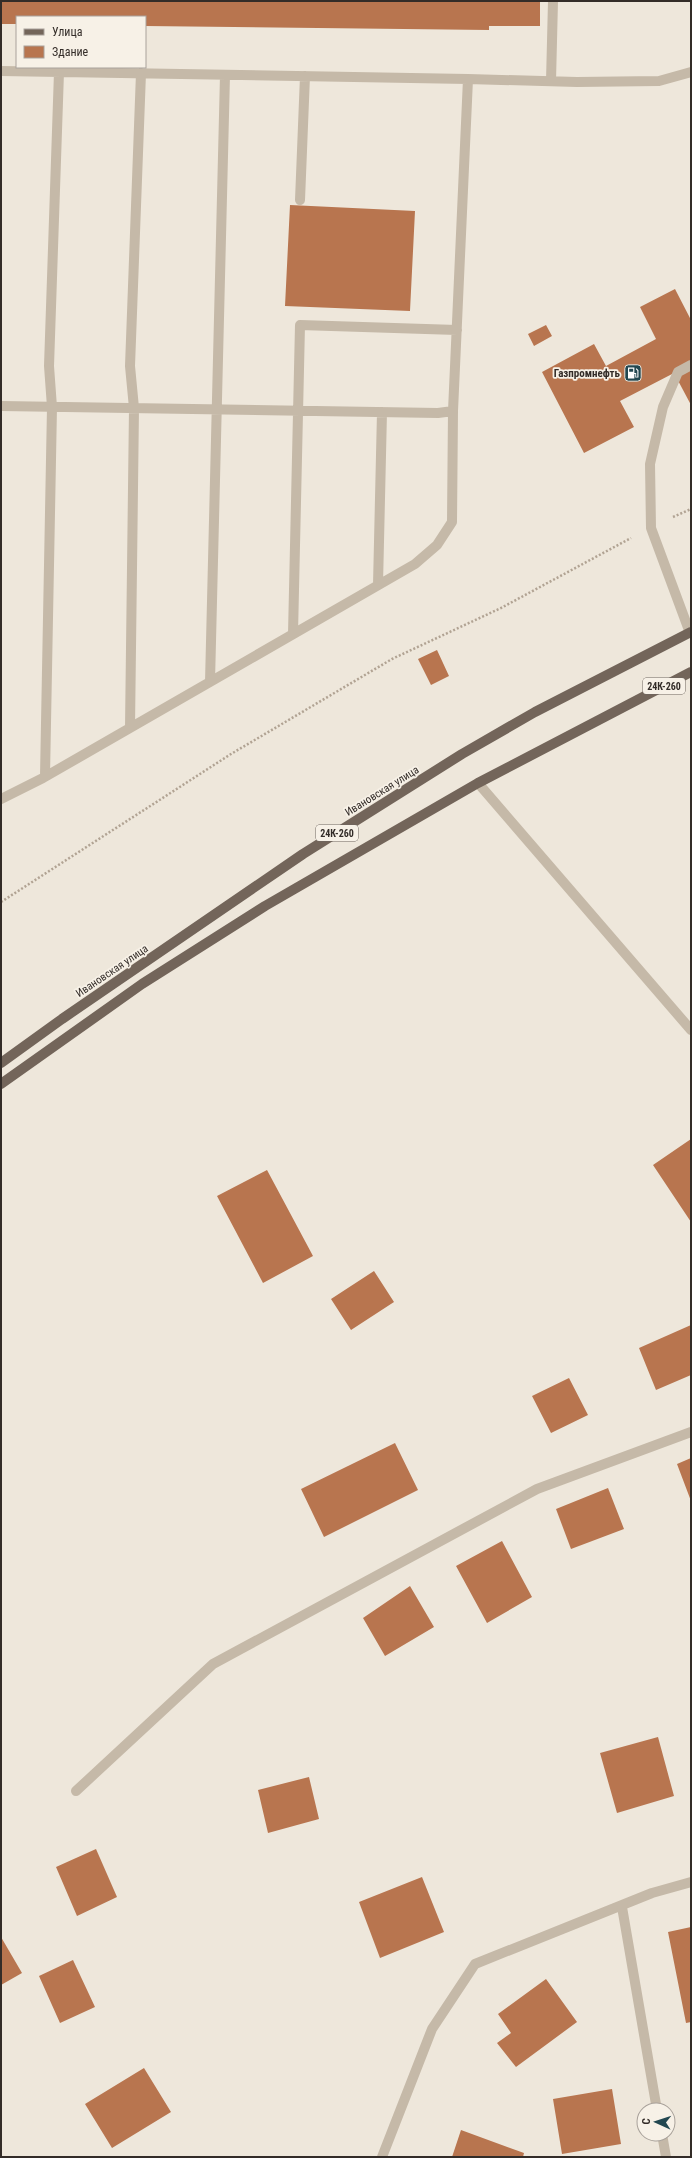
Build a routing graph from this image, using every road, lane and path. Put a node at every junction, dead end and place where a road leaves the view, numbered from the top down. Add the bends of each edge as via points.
1 (553, 1) edge
2 (1, 71) edge
3 (59, 72) junction
4 (691, 72) edge
5 (141, 73) junction
6 (225, 75) junction
7 (305, 76) junction
8 (468, 79) junction
9 (551, 81) junction
10 (300, 200) dead end
11 (457, 330) junction
12 (691, 366) edge
13 (1, 406) edge
14 (52, 407) junction
15 (134, 408) junction
16 (216, 410) junction
17 (298, 411) junction
18 (453, 411) junction
19 (382, 412) junction
20 (691, 509) edge
21 (651, 528) junction
22 (378, 585) junction
23 (691, 632) edge
24 (293, 634) junction
25 (691, 672) edge
26 (210, 682) junction
27 (130, 728) junction
28 (45, 776) junction
29 (478, 783) junction
30 (1, 799) edge
31 (1, 902) edge
32 (691, 1030) edge
33 (1, 1063) edge
34 (1, 1084) edge
35 (691, 1432) edge
36 (76, 1791) dead end
37 (691, 1882) edge
38 (622, 1907) junction
39 (656, 2102) edge
40 (663, 2142) edge
41 (382, 2157) edge
42 (666, 2157) edge

1 - 9 street
2 - 3 street
3 - 5 street
3 - 14 street via 49,366
4 - 9 street via 659,81
5 - 6 street
5 - 15 street via 130,366
6 - 7 street
6 - 16 street
7 - 8 street
7 - 10 street
8 - 9 street
8 - 11 street
11 - 17 street via 300,325
11 - 18 street
12 - 21 street via 678,372 662,413 650,464
13 - 14 street
14 - 15 street
14 - 28 street
15 - 16 street
15 - 27 street
16 - 17 street
16 - 26 street
17 - 19 street
17 - 24 street
18 - 19 street
18 - 22 street via 452,522 437,545 415,564
19 - 22 street
20 - 21 path
21 - 23 street
21 - 31 path via 501,608 392,659 231,754
22 - 24 street
23 - 33 main road, Ивановская улица / 24К-260 via 535,712 456,758 303,854
24 - 26 street
25 - 29 main road, 24К-260
26 - 27 street
27 - 28 street
28 - 30 street
29 - 32 street
29 - 34 main road, 24К-260 via 240,922 142,984
35 - 36 street via 537,1489 212,1664
37 - 38 street via 652,1893
38 - 39 street
38 - 41 street via 474,1964 432,2029
40 - 42 street

